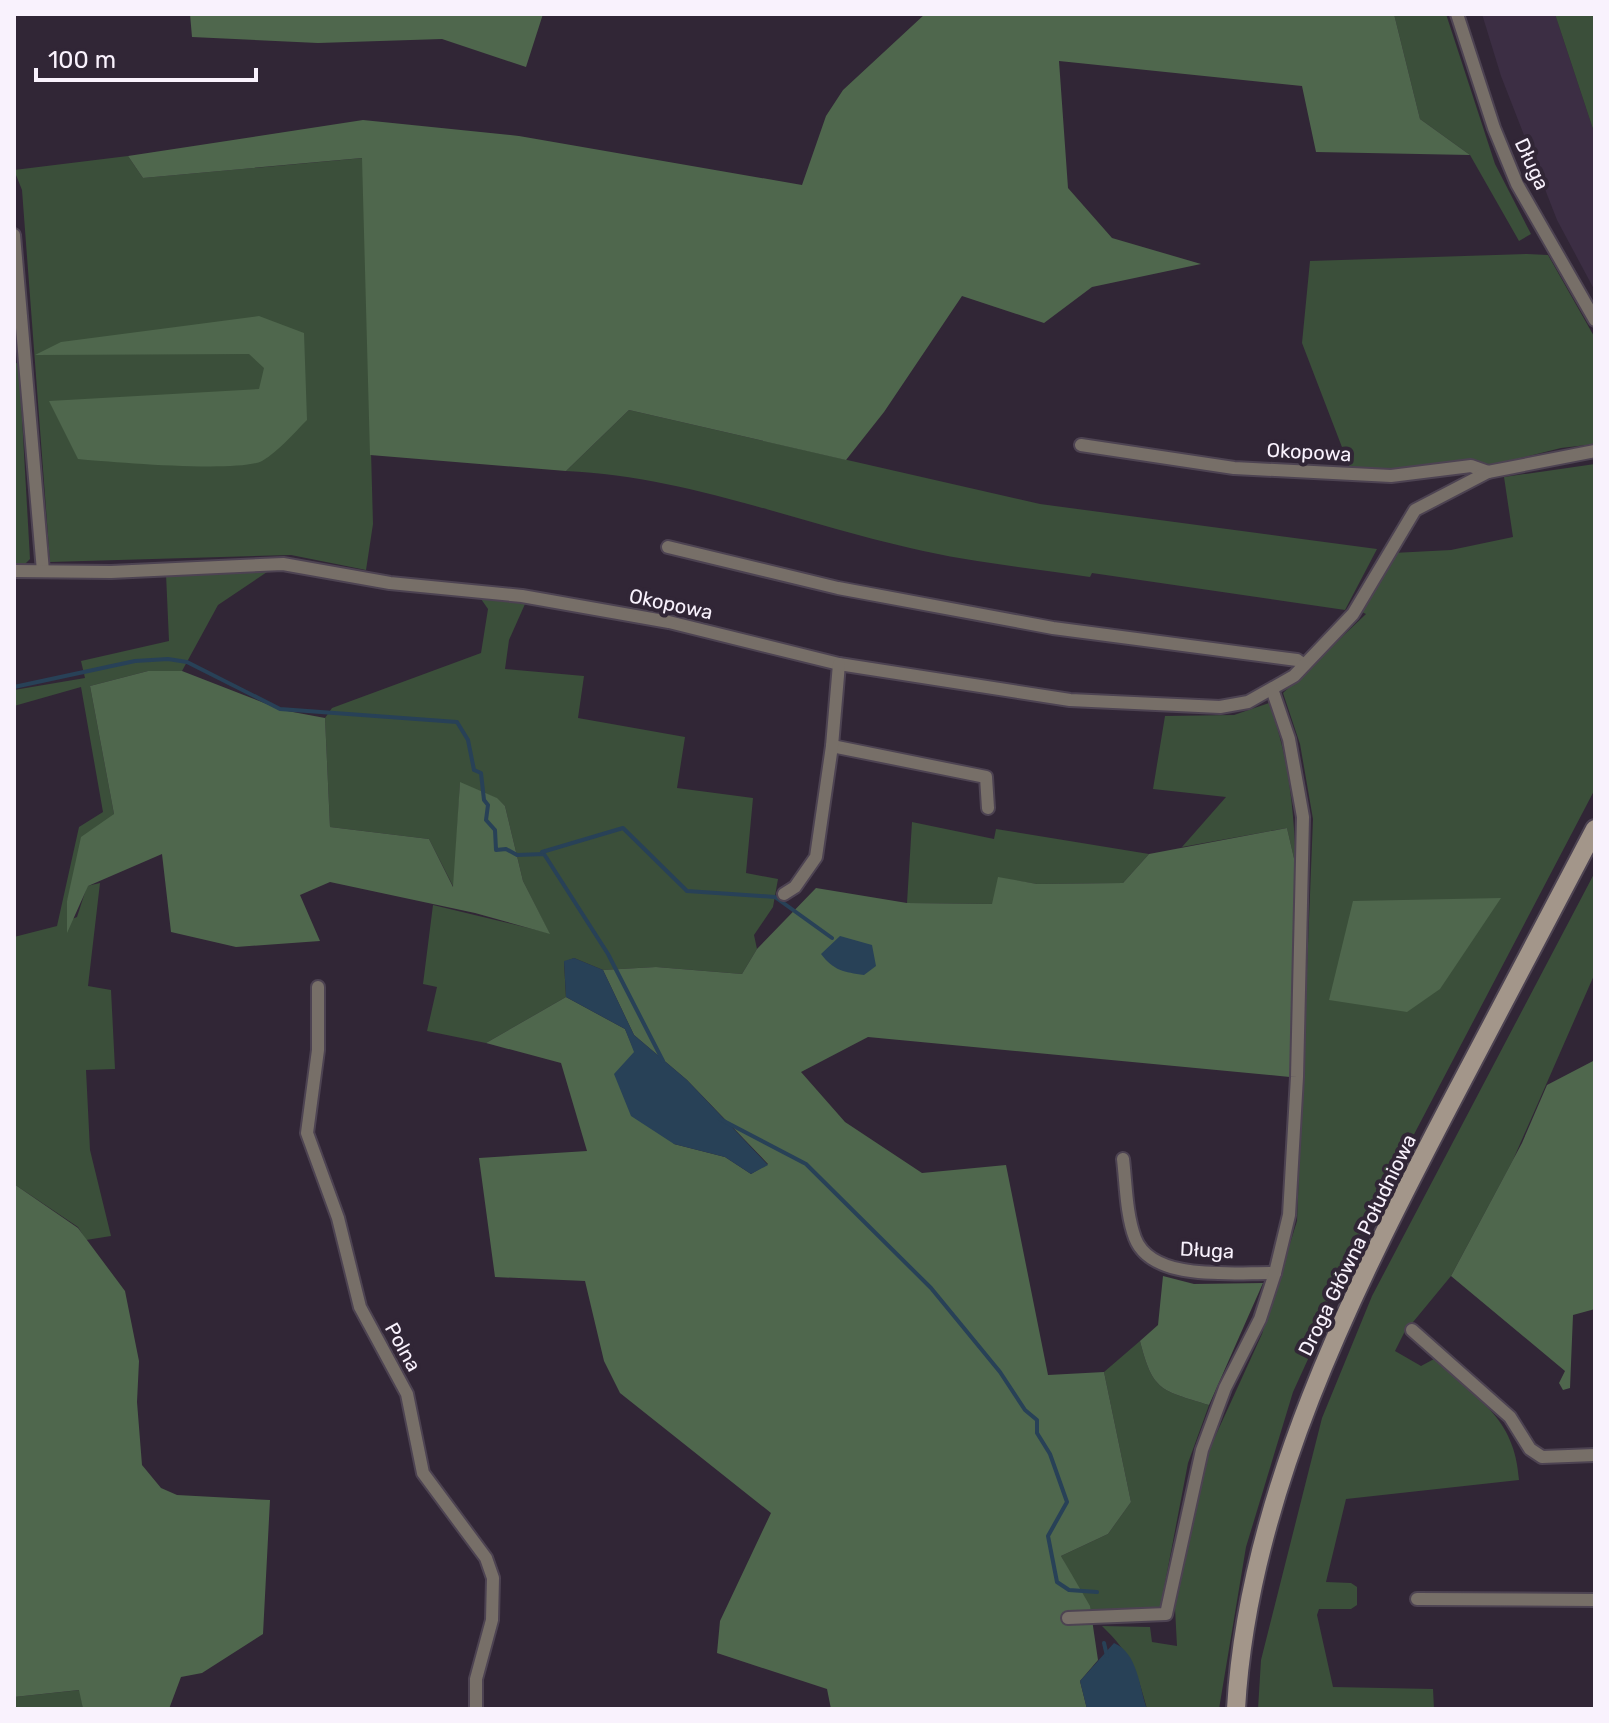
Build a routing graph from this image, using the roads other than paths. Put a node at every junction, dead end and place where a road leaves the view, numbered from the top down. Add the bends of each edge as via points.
1 (1457, 14) edge
2 (14, 235) edge
3 (1595, 320) edge
4 (19, 355) edge
5 (1081, 445) dead end
6 (1595, 451) edge
7 (1488, 472) junction
8 (668, 547) dead end
9 (14, 571) edge
10 (43, 571) junction
11 (839, 664) junction
12 (1304, 665) junction
13 (1272, 689) junction
14 (832, 746) junction
15 (988, 808) dead end
16 (1595, 829) edge
17 (784, 894) dead end
18 (318, 987) dead end
19 (1123, 1159) dead end
20 (1275, 1273) junction
21 (1412, 1330) dead end
22 (1595, 1455) edge
23 (1417, 1599) dead end
24 (1595, 1600) edge
25 (1068, 1618) dead end
26 (476, 1709) edge
27 (1236, 1709) edge

1 - 3 street, Długa via 1517,184
2 - 4 street
4 - 10 street
5 - 7 street, Okopowa via 1234,468 1391,476 1471,466
6 - 7 street, Okopowa
7 - 12 street, Okopowa via 1415,510 1353,614
8 - 12 street via 949,609
9 - 10 street, Okopowa
10 - 11 street, Okopowa via 283,564 669,622
11 - 13 street, Okopowa via 1070,700 1185,708 1248,702
11 - 14 street
12 - 13 street, Okopowa
13 - 20 street via 1289,739 1303,817 1289,1215
14 - 15 street via 986,777
14 - 17 street via 816,857
16 - 27 main road, Droga Główna Południowa via 1395,1211 1330,1348 1268,1531
18 - 26 street, Polna via 318,1050 307,1133 338,1218 360,1307 407,1394 423,1473 486,1558 493,1578 492,1620 476,1679
19 - 20 street, Długa via 1135,1239 1146,1255 1173,1270
20 - 25 street via 1202,1450 1166,1614
21 - 22 street via 1510,1417 1530,1449 1542,1457
23 - 24 street

